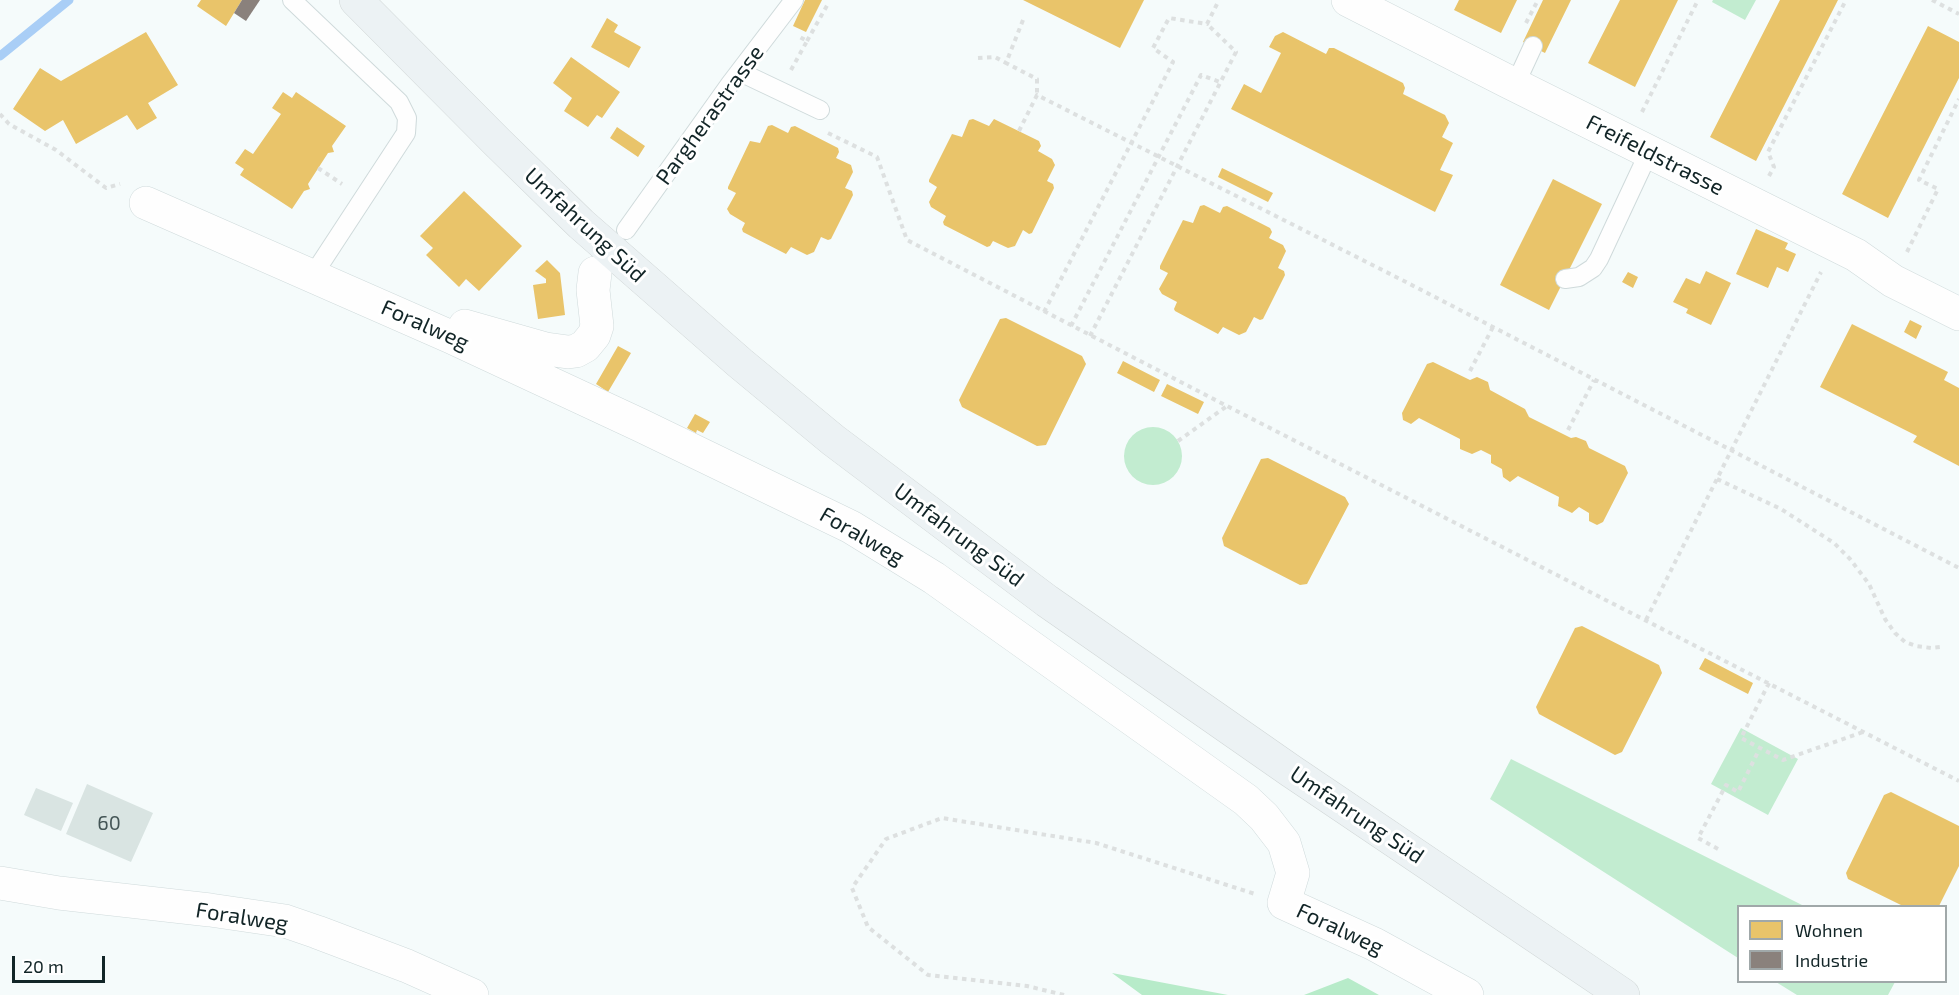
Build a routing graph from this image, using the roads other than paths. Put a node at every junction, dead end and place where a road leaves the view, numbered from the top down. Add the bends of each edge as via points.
1 (292, 0) edge
2 (356, 0) edge
3 (794, 0) edge
4 (1348, 0) edge
5 (1533, 46) dead end
6 (740, 72) junction
7 (1515, 85) junction
8 (819, 110) dead end
9 (1649, 152) junction
10 (135, 193) road end
11 (626, 230) dead end
12 (595, 273) dead end
13 (313, 275) junction
14 (1564, 279) dead end
15 (1959, 314) edge
16 (451, 337) junction
17 (0, 883) edge
18 (472, 995) edge
19 (1467, 995) edge
20 (1623, 995) edge

1 - 13 lane via 399,102 407,117 406,133
2 - 20 main road, Umfahrung Süd via 581,224 833,440 1047,601
3 - 6 lane, Pargherastrasse
4 - 7 street, Freifeldstrasse
5 - 7 lane
6 - 8 lane
6 - 11 lane, Pargherastrasse
7 - 9 street, Freifeldstrasse
9 - 14 lane via 1599,260 1579,278
9 - 15 street, Freifeldstrasse via 1856,255 1893,281
10 - 13 street, Foralweg
12 - 16 street via 597,326 585,346 576,351 546,349 463,326
13 - 16 street, Foralweg
16 - 19 street, Foralweg via 851,527 934,578 1252,805 1284,843 1293,873 1284,903 1374,944
17 - 18 street, Foralweg via 285,921 407,966

